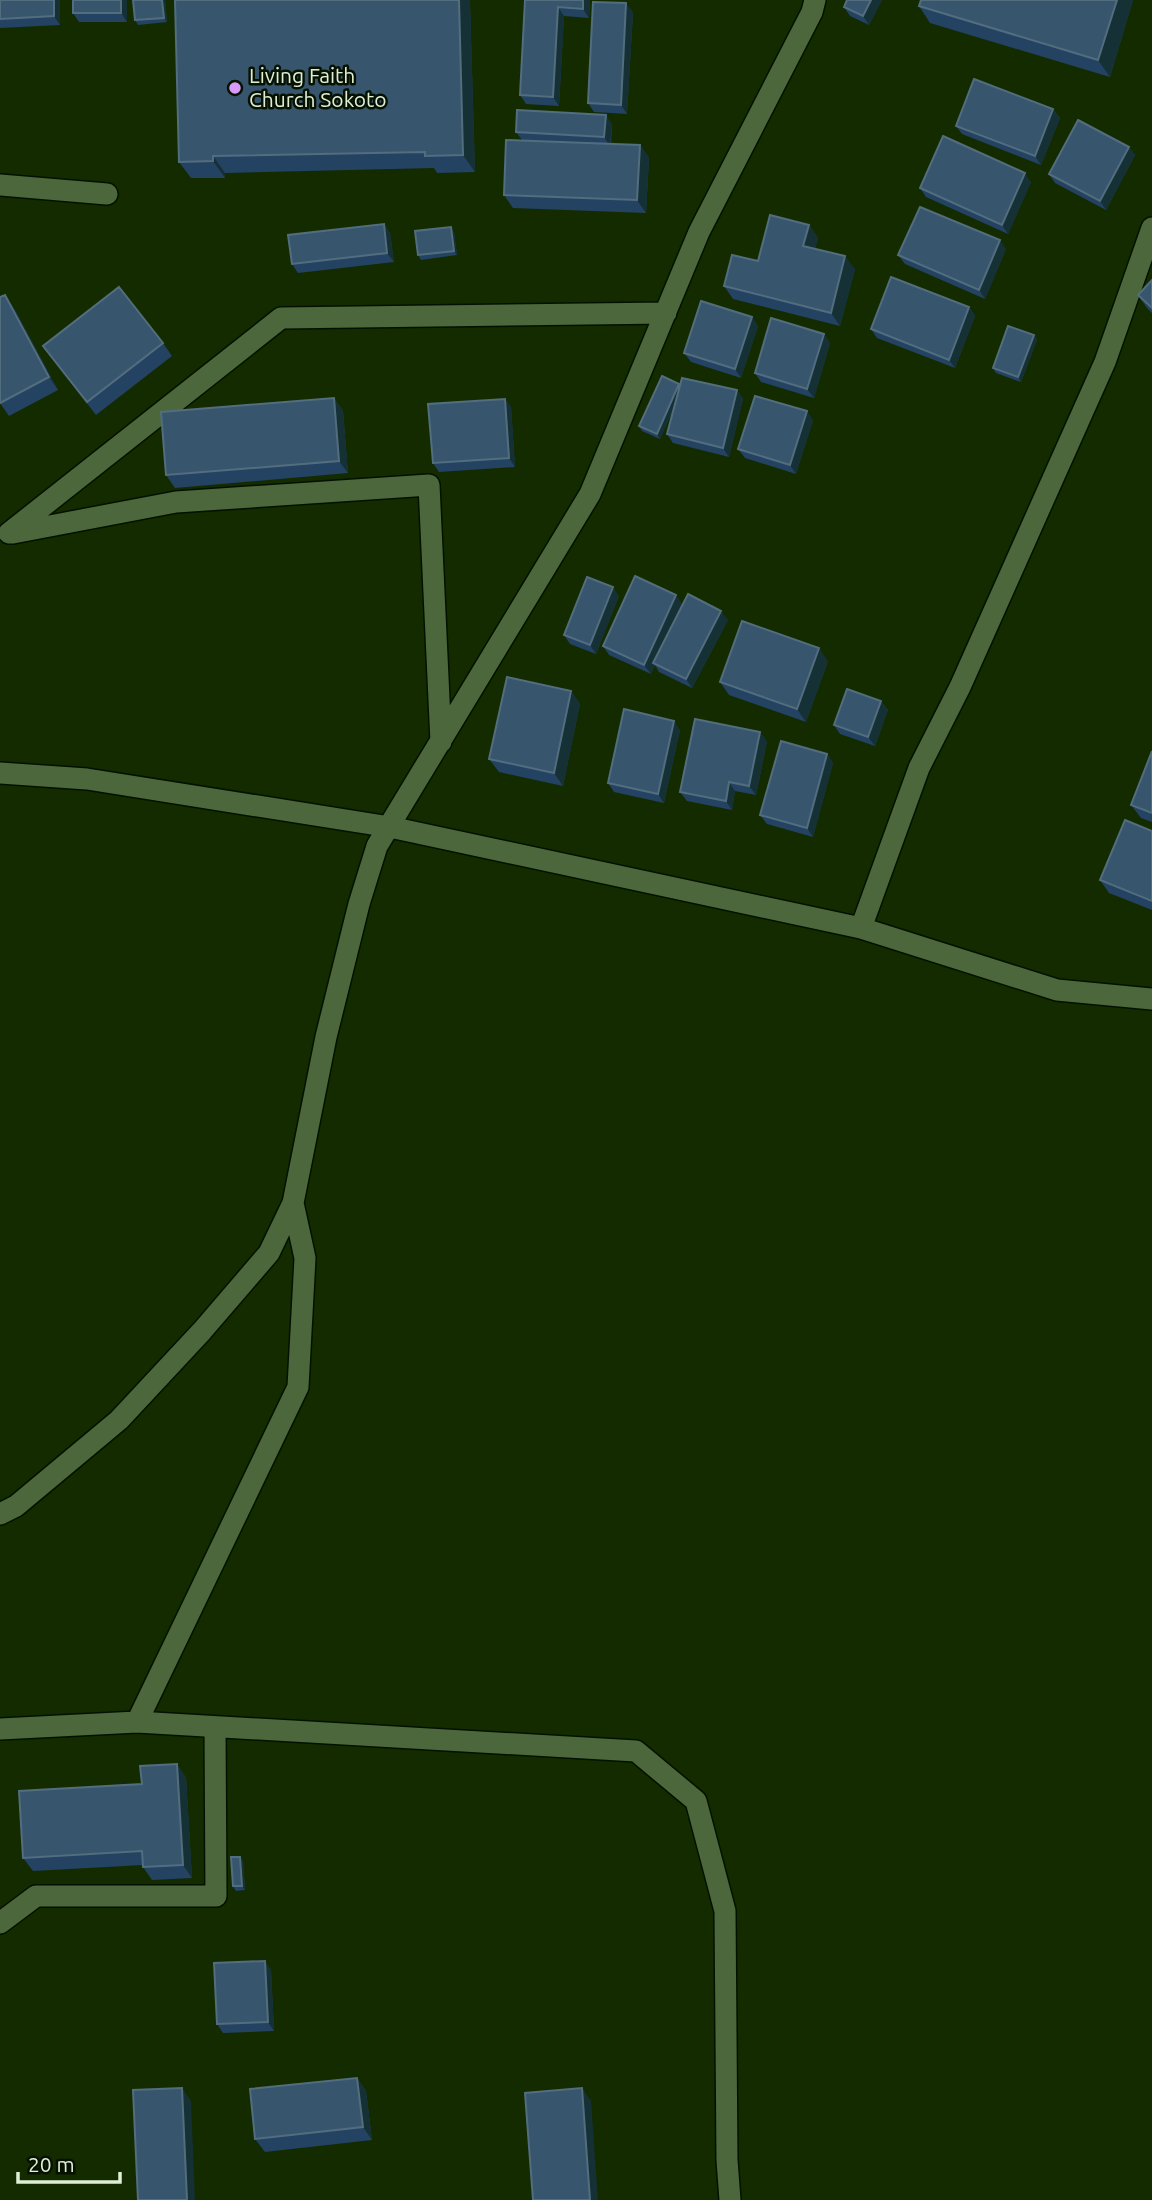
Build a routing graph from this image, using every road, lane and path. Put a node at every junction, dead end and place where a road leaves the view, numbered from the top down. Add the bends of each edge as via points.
1 (815, 0) edge
2 (0, 185) edge
3 (107, 194) dead end
4 (1152, 228) edge
5 (666, 313) junction
6 (5, 537) edge
7 (441, 742) junction
8 (0, 773) edge
9 (390, 827) junction
10 (861, 928) junction
11 (1152, 999) edge
12 (293, 1203) junction
13 (0, 1514) edge
14 (137, 1722) junction
15 (215, 1727) junction
16 (0, 1729) edge
17 (0, 1923) edge
18 (730, 2200) edge

1 - 5 street via 699,232
2 - 3 street
4 - 10 street via 1105,362 960,687 919,768
5 - 6 street via 281,318
5 - 7 street via 590,494
6 - 7 street via 176,502 429,485
7 - 9 street
8 - 9 street via 87,779
9 - 10 street
9 - 12 street via 377,846 359,904 326,1037
10 - 11 street via 1057,990
12 - 13 street via 269,1253 119,1420 16,1506
12 - 14 street via 305,1258 298,1387
14 - 15 street
14 - 16 street
15 - 17 street via 216,1896 36,1896
15 - 18 street via 636,1751 696,1801 725,1911

